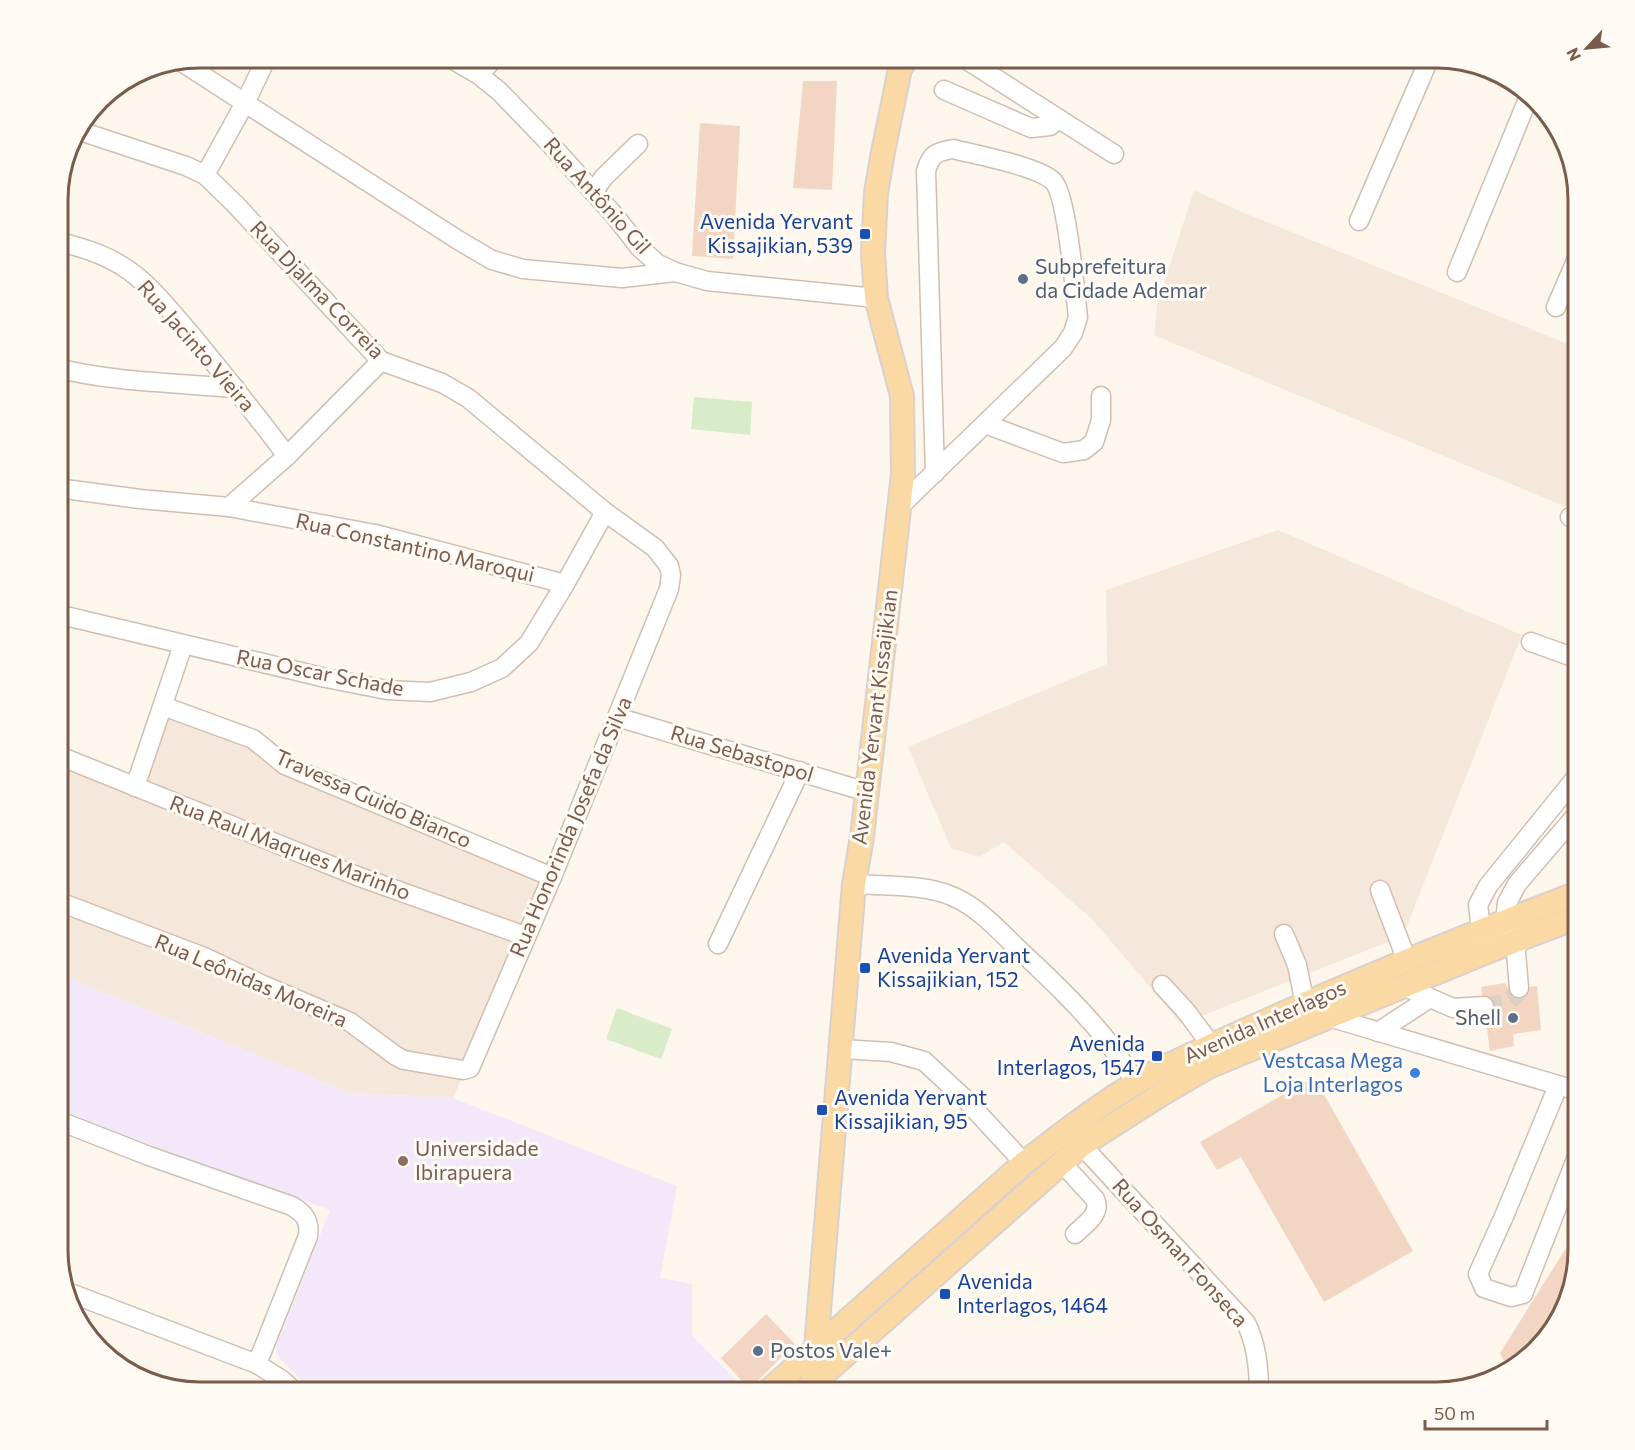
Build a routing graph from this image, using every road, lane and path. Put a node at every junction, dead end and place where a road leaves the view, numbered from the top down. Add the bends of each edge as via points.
1 (192, 68) edge
2 (262, 68) edge
3 (467, 68) edge
4 (485, 68) edge
5 (901, 68) edge
6 (979, 68) edge
7 (1425, 68) edge
8 (479, 75) junction
9 (944, 90) dead end
10 (246, 101) junction
11 (1526, 103) edge
12 (1059, 119) junction
13 (85, 133) edge
14 (638, 144) dead end
15 (1114, 154) dead end
16 (205, 175) junction
17 (593, 192) junction
18 (1359, 221) dead end
19 (68, 244) edge
20 (675, 272) junction
21 (1457, 272) dead end
22 (1567, 281) edge
23 (876, 298) junction
24 (1556, 307) dead end
25 (381, 361) junction
26 (68, 370) edge
27 (235, 387) junction
28 (1101, 396) dead end
29 (985, 424) junction
30 (287, 456) junction
31 (935, 473) junction
32 (68, 490) edge
33 (229, 507) junction
34 (899, 507) junction
35 (605, 512) junction
36 (565, 584) junction
37 (669, 589) joint
38 (68, 617) edge
39 (1531, 642) dead end
40 (183, 645) junction
41 (1567, 655) edge
42 (163, 706) junction
43 (617, 717) junction
44 (68, 760) edge
45 (800, 771) junction
46 (135, 787) junction
47 (1568, 788) edge
48 (867, 792) junction
49 (1568, 826) edge
50 (552, 877) junction
51 (854, 884) junction
52 (1380, 890) dead end
53 (1568, 897) edge
54 (68, 905) edge
55 (1505, 920) junction
56 (1568, 921) edge
57 (1481, 929) junction
58 (1284, 934) dead end
59 (525, 936) junction
60 (1515, 941) junction
61 (718, 944) dead end
62 (1489, 951) junction
63 (1407, 961) junction
64 (1162, 986) dead end
65 (1403, 986) junction
66 (1519, 988) dead end
67 (1431, 998) junction
68 (1305, 1004) junction
69 (1484, 1006) tunnel mouth
70 (1329, 1017) junction
71 (1378, 1032) junction
72 (1212, 1046) junction
73 (841, 1049) junction
74 (473, 1064) joint
75 (1137, 1083) junction
76 (1558, 1086) junction
77 (1568, 1088) edge
78 (68, 1124) edge
79 (1074, 1137) junction
80 (1061, 1162) junction
81 (1024, 1163) junction
82 (1568, 1180) edge
83 (1075, 1234) dead end
84 (76, 1296) edge
85 (816, 1349) junction
86 (257, 1364) junction
87 (284, 1382) edge
88 (778, 1382) edge
89 (810, 1382) edge
90 (818, 1382) edge
91 (1258, 1382) edge

1 - 10 street
2 - 10 street
3 - 8 street, Rua Antônio Gil
4 - 8 street
5 - 23 main road, Avenida Yervant Kissajikian via 876,193
6 - 12 street
7 - 18 street
8 - 17 street, Rua Antônio Gil
9 - 12 street via 1031,128 1050,126
10 - 16 street
10 - 20 street via 492,260 523,269 621,278
11 - 21 street
12 - 15 street
13 - 16 street, Rua Djalma Correia via 186,165
14 - 17 street
16 - 25 street, Rua Djalma Correia
17 - 20 street, Rua Antônio Gil via 640,248 658,264
19 - 27 street, Rua Jacinto Vieira via 111,260 141,281 162,300
20 - 23 street, Rua Antônio Gil via 707,281
22 - 24 street
23 - 34 main road, Avenida Yervant Kissajikian via 902,396 903,474
25 - 30 street
25 - 35 street, Rua Djalma Correia via 442,383 468,398
26 - 27 street
27 - 30 street, Rua Jacinto Vieira
28 - 29 street via 1101,420 1094,442 1084,450 1062,453
29 - 31 street
29 - 31 street via 1063,348 1078,317 1062,201 1055,182 1041,172 953,149 929,159 926,171
30 - 33 street
31 - 34 street
32 - 33 street, Rua Constantino Maroqui
33 - 36 street, Rua Constantino Maroqui via 375,534
34 - 48 main road, Avenida Yervant Kissajikian
35 - 36 street, Rua Oscar Schade
35 - 37 street, Rua Djalma Correia via 664,557 671,575
36 - 40 street, Rua Oscar Schade via 529,643 502,668 471,682 430,692 387,690
37 - 43 street, Rua Honorinda Josefa da Silva
38 - 40 street, Rua Oscar Schade
39 - 41 street
40 - 42 street
42 - 46 street
42 - 50 street, Travessa Guido Bianco via 253,739 285,765
43 - 45 street, Rua Sebastopol
43 - 50 street, Rua Honorinda Josefa da Silva
44 - 46 street, Rua Raul Maqrues Marinho
45 - 48 street, Rua Sebastopol
45 - 61 street
46 - 59 street, Rua Raul Maqrues Marinho via 357,876
47 - 57 street via 1488,886 1478,905
48 - 51 main road, Avenida Yervant Kissajikian
49 - 55 street via 1511,894
50 - 59 street, Rua Honorinda Josefa da Silva
51 - 73 main road, Avenida Yervant Kissajikian
51 - 75 street via 940,892 971,907 1058,986 1104,1037
52 - 63 street
53 - 55 main road, Avenida Interlagos
54 - 74 street, Rua Leônidas Moreira via 204,957 350,1022 404,1060 463,1070
55 - 57 main road, Avenida Interlagos
55 - 60 street
56 - 60 main road, Avenida Interlagos
57 - 62 street
57 - 63 main road, Avenida Interlagos
58 - 68 street via 1297,965
59 - 74 street, Rua Honorinda Josefa da Silva
60 - 62 main road, Avenida Interlagos
60 - 66 street
62 - 65 main road, Avenida Interlagos
63 - 68 main road, Avenida Interlagos
64 - 72 street
65 - 67 street
65 - 70 main road, Avenida Interlagos
67 - 69 street via 1453,1008
67 - 71 street
68 - 70 street
68 - 72 main road, Avenida Interlagos
70 - 71 street
70 - 79 main road, Avenida Interlagos via 1208,1067
71 - 76 street
72 - 75 main road, Avenida Interlagos
73 - 81 street via 891,1052 924,1061
73 - 85 main road, Avenida Yervant Kissajikian
75 - 79 main road, Avenida Interlagos
76 - 77 street
76 - 82 street via 1478,1274 1484,1288 1511,1297 1523,1294
78 - 86 street via 292,1206 306,1218 308,1236
79 - 80 main road, Avenida Interlagos
79 - 81 main road, Avenida Interlagos
79 - 91 street, Rua Osman Fonseca via 1246,1323 1256,1353
80 - 83 street via 1098,1206
80 - 90 main road, Avenida Interlagos
81 - 85 main road, Avenida Interlagos
84 - 86 street
85 - 88 main road, Avenida Interlagos
85 - 89 main road, Avenida Yervant Kissajikian
86 - 87 street

